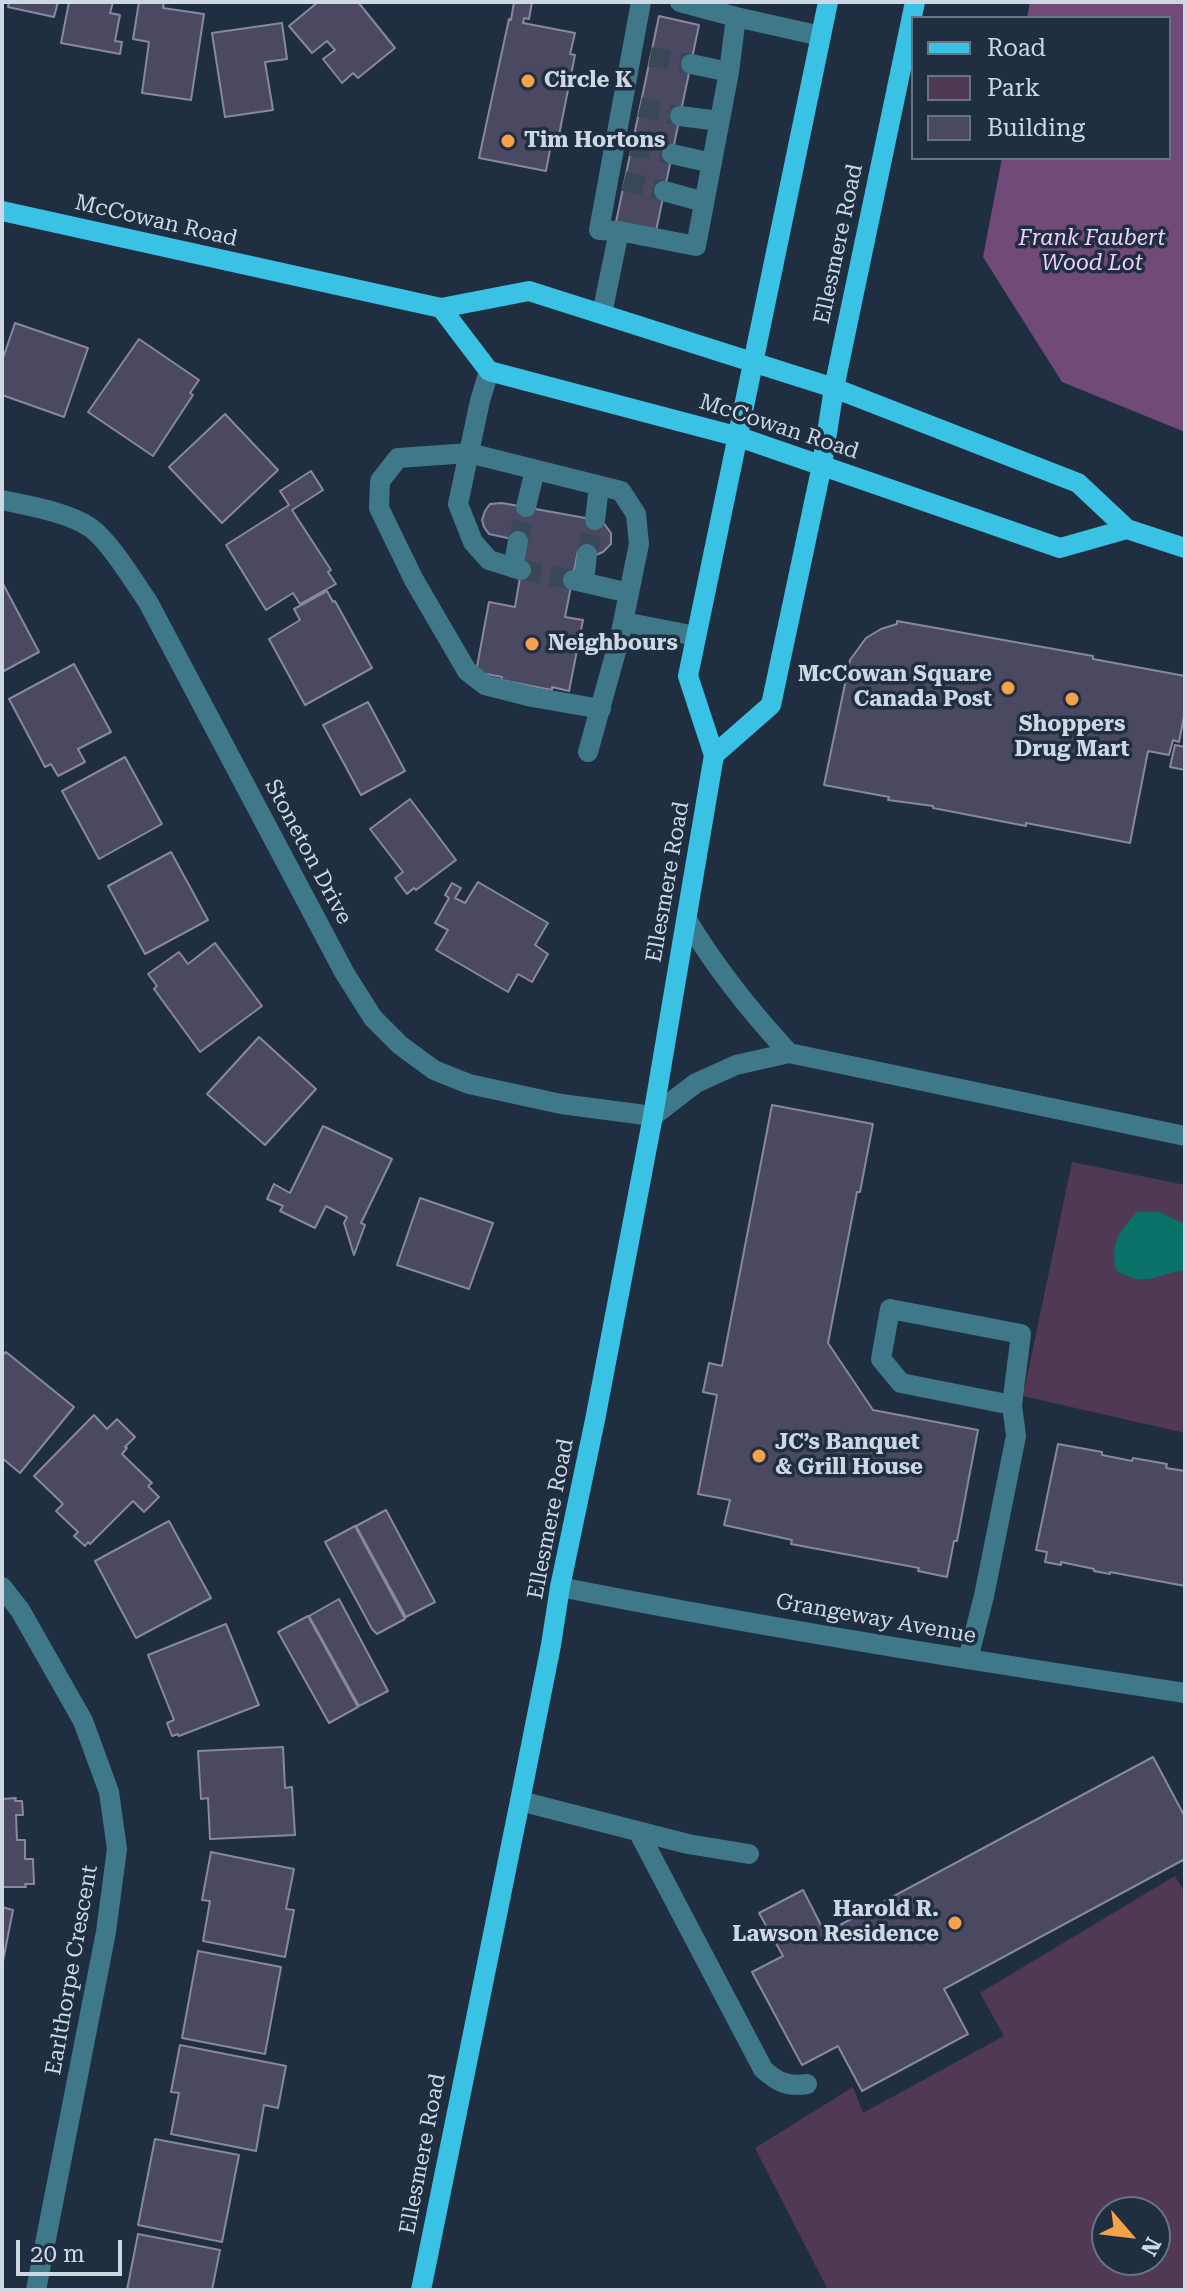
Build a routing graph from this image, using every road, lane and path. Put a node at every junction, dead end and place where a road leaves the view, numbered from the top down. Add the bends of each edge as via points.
1 (641, 2) edge
2 (680, 2) edge
3 (828, 2) edge
4 (736, 17) junction
5 (911, 21) edge
6 (821, 36) junction
7 (691, 64) tunnel mouth
8 (729, 72) junction
9 (680, 116) tunnel mouth
10 (719, 121) junction
11 (672, 154) tunnel mouth
12 (712, 163) junction
13 (664, 191) tunnel mouth
14 (704, 202) junction
15 (2, 211) edge
16 (619, 231) junction
17 (441, 308) junction
18 (602, 314) junction
19 (753, 361) junction
20 (489, 371) junction
21 (834, 388) junction
22 (739, 437) junction
23 (469, 453) junction
24 (822, 465) junction
25 (535, 470) junction
26 (599, 486) junction
27 (2, 500) edge
28 (526, 507) tunnel mouth
29 (595, 520) tunnel mouth
30 (1127, 529) junction
31 (518, 541) tunnel mouth
32 (1185, 548) edge
33 (587, 554) tunnel mouth
34 (629, 593) junction
35 (624, 622) junction
36 (696, 636) junction
37 (601, 709) junction
38 (588, 752) dead end
39 (714, 755) junction
40 (687, 920) junction
41 (789, 1053) junction
42 (653, 1116) junction
43 (1185, 1136) edge
44 (1012, 1405) junction
45 (2, 1587) edge
46 (560, 1587) junction
47 (968, 1659) junction
48 (1185, 1693) edge
49 (520, 1801) junction
50 (638, 1831) junction
51 (749, 1854) dead end
52 (807, 2084) dead end
53 (36, 2290) edge
54 (421, 2290) edge

1 - 16 street via 641,56 616,180 599,230
2 - 4 street
3 - 6 main road, Ellesmere Road
4 - 6 street
4 - 8 street
5 - 21 main road, Ellesmere Road
6 - 19 main road, Ellesmere Road
7 - 8 street
8 - 10 street
9 - 10 street
10 - 12 street
11 - 12 street
12 - 14 street
13 - 14 street
14 - 16 street via 696,246
15 - 17 main road, McCowan Road
16 - 18 street
17 - 18 main road, McCowan Road via 529,291
17 - 20 main road
18 - 19 main road, McCowan Road
19 - 21 main road, McCowan Road
19 - 22 main road, Ellesmere Road
20 - 22 main road, McCowan Road
20 - 23 street
21 - 24 main road, Ellesmere Road
21 - 30 main road, McCowan Road via 1078,483
22 - 24 main road, McCowan Road
22 - 36 main road, Ellesmere Road
23 - 25 street
23 - 31 street via 458,504 473,542 489,560 517,569
23 - 37 street via 398,458 380,481 379,508 414,580 467,671 485,685
24 - 30 main road, McCowan Road via 1060,548
24 - 39 main road, Ellesmere Road via 771,705
25 - 26 street
25 - 28 street
26 - 29 street
26 - 34 street via 621,491 636,514 639,544
27 - 42 street, Stoneton Drive via 38,507 91,529 118,559 148,602 344,972 373,1018 400,1045 434,1070 469,1084
30 - 32 main road, McCowan Road
33 - 34 street via 578,581
34 - 35 street
35 - 36 street
35 - 37 street
36 - 39 main road, Ellesmere Road via 688,676
37 - 38 street
39 - 40 main road, Ellesmere Road
40 - 41 street via 708,956
40 - 42 main road, Ellesmere Road
41 - 42 street via 736,1065 696,1083
41 - 43 street
42 - 46 main road, Ellesmere Road
44 - 44 street via 1021,1334 890,1309 881,1359 901,1383
44 - 47 street via 1016,1436
45 - 53 street, Earlthorpe Crescent via 83,1721 109,1792 117,1849 106,1932
46 - 47 street, Grangeway Avenue
46 - 49 main road, Ellesmere Road
47 - 48 street, Grangeway Avenue
49 - 50 street
49 - 54 main road, Ellesmere Road
50 - 51 street
50 - 52 street via 763,2069 775,2081

